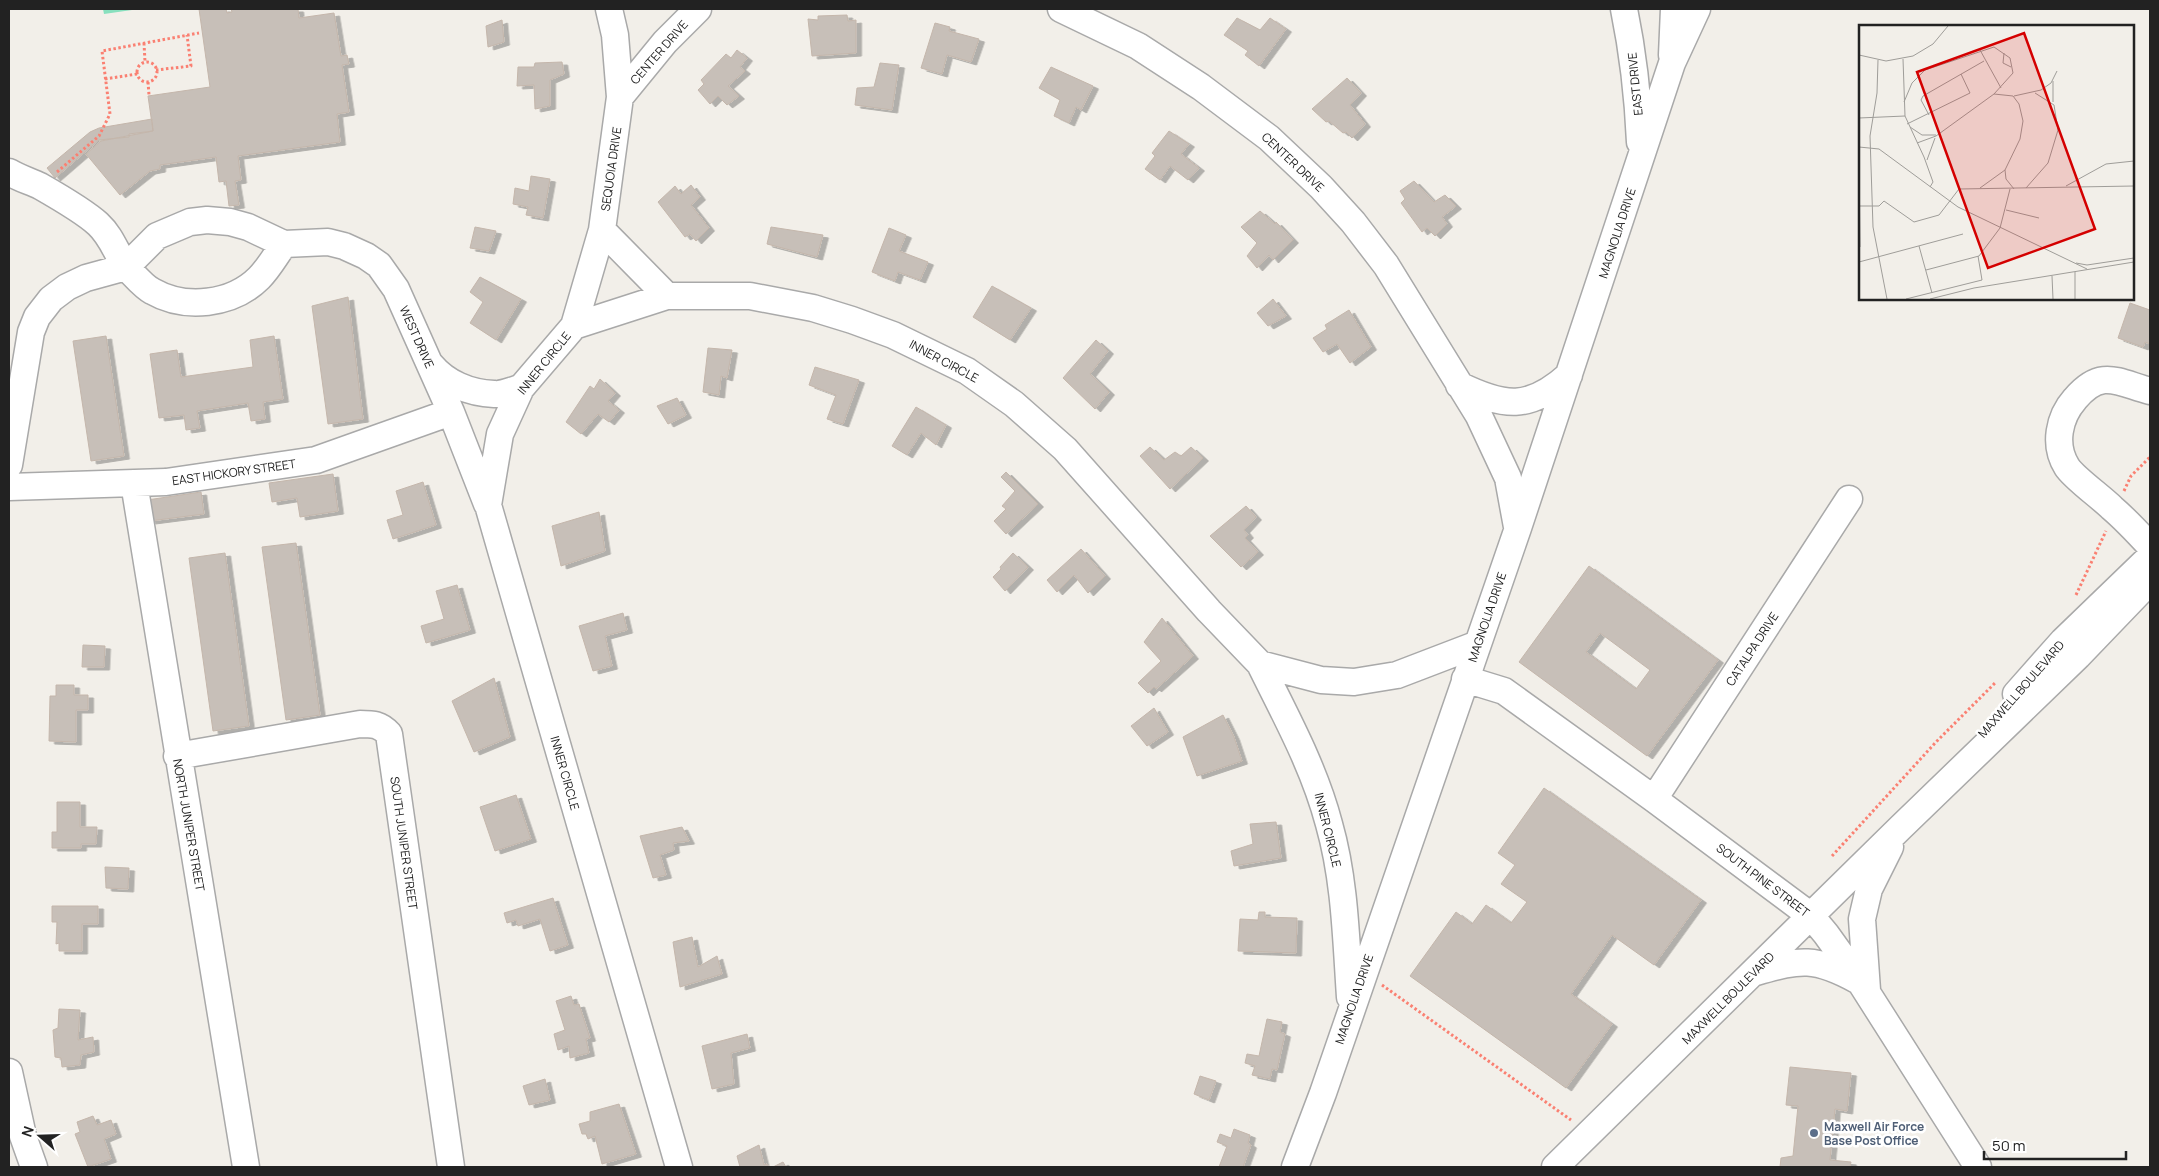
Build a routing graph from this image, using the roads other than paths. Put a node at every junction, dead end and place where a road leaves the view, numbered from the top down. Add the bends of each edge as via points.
1 (609, 9) edge
2 (698, 9) edge
3 (1061, 9) edge
4 (1624, 9) edge
5 (1674, 9) edge
6 (1697, 9) edge
7 (1672, 64) junction
8 (620, 97) junction
9 (1641, 160) junction
10 (9, 172) edge
11 (602, 230) junction
12 (284, 244) junction
13 (126, 267) junction
14 (667, 296) junction
15 (574, 326) junction
16 (427, 360) junction
17 (17, 362) edge
18 (1569, 376) junction
19 (1459, 385) junction
20 (521, 388) junction
21 (2150, 391) edge
22 (451, 412) junction
23 (9, 465) edge
24 (134, 483) junction
25 (9, 487) edge
26 (1849, 499) dead end
27 (488, 505) junction
28 (1518, 528) junction
29 (2150, 546) edge
30 (2150, 557) edge
31 (2150, 581) edge
32 (1478, 644) junction
33 (1260, 664) junction
34 (1465, 679) junction
35 (177, 756) junction
36 (1654, 799) junction
37 (1900, 828) junction
38 (1811, 916) junction
39 (1753, 973) junction
40 (1863, 987) junction
41 (1351, 1008) junction
42 (9, 1072) edge
43 (34, 1167) edge
44 (246, 1167) edge
45 (451, 1167) edge
46 (679, 1167) edge
47 (1295, 1167) edge
48 (1555, 1167) edge
49 (1978, 1167) edge

1 - 8 street, SEQUOIA DRIVE
2 - 8 street, CENTER DRIVE via 665,42
3 - 19 street, CENTER DRIVE via 1138,46 1202,87 1269,138 1321,187 1386,265
4 - 9 street, EAST DRIVE via 1639,104
5 - 7 street, MAGNOLIA DRIVE
6 - 7 street, MAGNOLIA DRIVE
7 - 9 street, MAGNOLIA DRIVE
8 - 11 street, SEQUOIA DRIVE
9 - 18 street, MAGNOLIA DRIVE
10 - 13 street via 40,186 97,223 112,240
11 - 14 street
11 - 15 street, SEQUOIA DRIVE
12 - 13 street, WEST DRIVE via 230,222 190,222 157,236
12 - 13 street via 259,278 232,295 214,301 195,303 170,299 151,291
12 - 16 street, WEST DRIVE via 328,242 366,256 378,265 396,289
13 - 17 street, WEST DRIVE via 67,286 51,299 37,317
14 - 15 street, INNER CIRCLE
14 - 33 street, INNER CIRCLE via 750,296 813,308 893,335 967,371 1014,404 1065,449
15 - 20 street, INNER CIRCLE
16 - 20 street via 439,375 455,385 478,392 495,394
16 - 22 street, WEST DRIVE
17 - 23 street, WEST DRIVE
18 - 19 street via 1552,390 1520,402 1485,398
18 - 28 street, MAGNOLIA DRIVE
19 - 28 street, CENTER DRIVE via 1508,478
20 - 27 street, INNER CIRCLE via 500,434
21 - 29 street via 2115,380 2092,382 2081,391 2063,416 2058,440 2067,468
22 - 24 street, EAST HICKORY STREET via 316,460 166,482
22 - 27 street, WEST DRIVE
24 - 25 street, EAST HICKORY STREET
24 - 35 street, NORTH JUNIPER STREET
26 - 36 street, CATALPA DRIVE
27 - 46 street, INNER CIRCLE
28 - 32 street, MAGNOLIA DRIVE
30 - 37 street, MAXWELL BOULEVARD via 2063,641
31 - 37 street, MAXWELL BOULEVARD via 2078,656
32 - 33 street via 1397,674 1354,682 1321,680
32 - 34 street, MAGNOLIA DRIVE
33 - 41 street, INNER CIRCLE via 1306,758 1330,825 1341,883
34 - 36 street, SOUTH PINE STREET via 1504,691
34 - 41 street, MAGNOLIA DRIVE
35 - 44 street, NORTH JUNIPER STREET
35 - 45 street, SOUTH JUNIPER STREET via 360,724 383,727 389,734
36 - 38 street, SOUTH PINE STREET
37 - 38 street, MAXWELL BOULEVARD
37 - 40 street via 1870,889 1862,919
38 - 39 street, MAXWELL BOULEVARD
38 - 40 street, SOUTH PINE STREET
39 - 40 street via 1787,963 1809,962 1830,967
39 - 48 street, MAXWELL BOULEVARD
40 - 49 street, SOUTH PINE STREET
41 - 47 street, MAGNOLIA DRIVE
42 - 43 street via 23,1136

